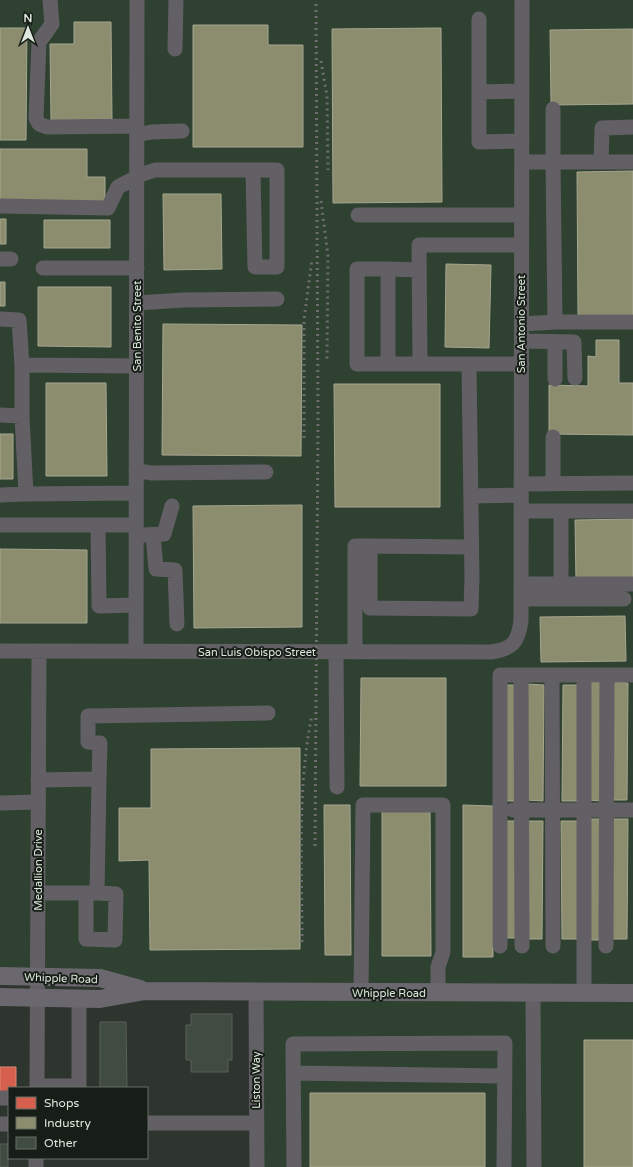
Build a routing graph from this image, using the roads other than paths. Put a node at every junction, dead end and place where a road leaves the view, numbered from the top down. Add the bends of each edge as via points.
1 (50, 0) edge
2 (137, 0) edge
3 (176, 0) edge
4 (522, 0) edge
5 (479, 19) dead end
6 (175, 49) dead end
7 (522, 91) junction
8 (479, 92) junction
9 (553, 109) dead end
10 (633, 127) edge
11 (137, 130) junction
12 (182, 131) dead end
13 (522, 141) junction
14 (522, 162) junction
15 (554, 162) junction
16 (601, 162) junction
17 (633, 162) edge
18 (253, 170) junction
19 (137, 176) junction
20 (0, 206) edge
21 (358, 215) dead end
22 (521, 215) junction
23 (521, 246) junction
24 (43, 268) dead end
25 (137, 268) junction
26 (388, 269) junction
27 (420, 270) junction
28 (277, 299) dead end
29 (137, 303) junction
30 (0, 319) edge
31 (555, 322) junction
32 (633, 322) edge
33 (522, 324) junction
34 (522, 341) junction
35 (555, 342) junction
36 (388, 364) junction
37 (420, 364) junction
38 (522, 364) junction
39 (22, 365) junction
40 (469, 365) junction
41 (136, 366) junction
42 (575, 378) dead end
43 (555, 379) dead end
44 (0, 415) edge
45 (22, 416) junction
46 (553, 437) dead end
47 (136, 470) junction
48 (266, 472) dead end
49 (633, 483) edge
50 (553, 484) junction
51 (521, 489) junction
52 (136, 493) junction
53 (26, 494) junction
54 (0, 495) edge
55 (471, 496) junction
56 (172, 506) dead end
57 (522, 511) junction
58 (561, 511) junction
59 (633, 511) edge
60 (98, 525) junction
61 (0, 526) edge
62 (136, 530) junction
63 (153, 535) junction
64 (370, 546) junction
65 (471, 547) junction
66 (633, 584) edge
67 (521, 591) junction
68 (561, 591) junction
69 (624, 599) dead end
70 (136, 605) junction
71 (177, 624) dead end
72 (512, 645) joint
73 (0, 651) edge
74 (39, 651) junction
75 (136, 651) junction
76 (336, 652) junction
77 (354, 652) junction
78 (521, 675) junction
79 (552, 675) junction
80 (584, 675) junction
81 (607, 675) junction
82 (633, 675) edge
83 (268, 713) dead end
84 (99, 779) junction
85 (38, 780) junction
86 (337, 787) dead end
87 (38, 802) junction
88 (0, 803) edge
89 (500, 810) junction
90 (522, 810) junction
91 (553, 810) junction
92 (584, 810) junction
93 (606, 810) junction
94 (633, 810) edge
95 (38, 893) junction
96 (500, 946) dead end
97 (522, 946) dead end
98 (553, 946) dead end
99 (606, 946) dead end
100 (0, 976) edge
101 (38, 976) junction
102 (145, 991) junction
103 (256, 992) junction
104 (361, 993) junction
105 (438, 993) junction
106 (533, 993) junction
107 (584, 993) junction
108 (633, 993) edge
109 (0, 997) edge
110 (38, 998) junction
111 (79, 998) junction
112 (293, 1073) junction
113 (504, 1076) junction
114 (37, 1087) edge
115 (148, 1123) edge
116 (256, 1123) junction
117 (257, 1167) edge
118 (294, 1167) edge
119 (504, 1167) edge
120 (534, 1167) edge

1 - 11 street via 52,24 39,42 36,118 39,124 46,127
2 - 11 street, San Benito Street
3 - 6 street
4 - 7 street, San Antonio Street
5 - 8 street
7 - 8 street
7 - 13 street, San Antonio Street
8 - 13 street via 479,142
9 - 15 street
10 - 16 street via 602,128
11 - 12 street
11 - 19 street, San Benito Street
13 - 14 street, San Antonio Street
14 - 15 street
14 - 22 street, San Antonio Street
15 - 16 street
15 - 31 street
16 - 17 street
18 - 18 street via 277,170 278,266 255,267
18 - 19 street via 155,170
19 - 20 street via 118,187 108,208
19 - 25 street, San Benito Street
21 - 22 street
22 - 23 street, San Antonio Street
23 - 27 street via 420,245
23 - 33 street, San Antonio Street
24 - 25 street
25 - 29 street, San Benito Street
26 - 27 street
26 - 36 street
26 - 36 street via 357,269 357,364
27 - 37 street
28 - 29 street
29 - 41 street, San Benito Street
30 - 39 street via 19,320
31 - 32 street
31 - 33 street
33 - 34 street, San Antonio Street
34 - 35 street
34 - 38 street, San Antonio Street
35 - 42 street via 574,342
35 - 43 street
36 - 37 street
37 - 40 street
38 - 40 street
38 - 51 street, San Antonio Street
39 - 41 street
39 - 45 street
40 - 55 street
41 - 47 street, San Benito Street
44 - 45 street
45 - 53 street
46 - 50 street
47 - 48 street via 151,473
47 - 52 street, San Benito Street
49 - 50 street
50 - 51 street
51 - 55 street
51 - 57 street, San Antonio Street
52 - 53 street
52 - 62 street, San Benito Street
53 - 54 street
55 - 65 street
56 - 63 street via 164,534
57 - 58 street
57 - 67 street, San Antonio Street
58 - 59 street
58 - 68 street
60 - 61 street
60 - 62 street
60 - 70 street via 99,606
62 - 63 street
62 - 70 street, San Benito Street
63 - 71 street via 156,569 175,570
64 - 65 street
64 - 65 street via 370,608 456,609 471,609
64 - 77 street via 355,546
66 - 68 street
67 - 68 street
67 - 72 street, San Antonio Street via 519,635
68 - 69 street
70 - 75 street, San Benito Street
72 - 77 street, San Luis Obispo Street via 491,652
73 - 74 street, San Luis Obispo Street
74 - 75 street, San Luis Obispo Street
74 - 85 street, Medallion Drive
75 - 76 street, San Luis Obispo Street
76 - 77 street, San Luis Obispo Street
76 - 86 street
78 - 79 street
78 - 89 street via 500,675
78 - 90 street
79 - 80 street
79 - 91 street
80 - 81 street
80 - 92 street
81 - 82 street
81 - 93 street
83 - 84 street via 88,716 88,742 100,743
84 - 85 street
84 - 95 street via 92,893
85 - 87 street, Medallion Drive
87 - 88 street
87 - 95 street, Medallion Drive
89 - 90 street
89 - 96 street
90 - 91 street
90 - 97 street
91 - 92 street
91 - 98 street
92 - 93 street
92 - 107 street
93 - 94 street
93 - 99 street
95 - 101 street, Medallion Drive
100 - 101 main road, Whipple Road
101 - 102 main road, Whipple Road via 100,978
101 - 110 street, Medallion Drive
102 - 103 main road, Whipple Road
102 - 111 main road, Whipple Road via 100,999
103 - 104 main road, Whipple Road
103 - 116 street, Liston Way
104 - 105 main road, Whipple Road
104 - 105 street via 362,805 443,805 443,952 438,968
105 - 106 main road, Whipple Road
106 - 107 main road, Whipple Road
106 - 120 street
107 - 108 main road, Whipple Road
109 - 110 main road, Whipple Road
110 - 111 main road, Whipple Road
110 - 114 street, Medallion Drive
111 - 114 street via 79,1086
112 - 113 street
112 - 113 street via 293,1044 504,1043
112 - 118 street
113 - 119 street
115 - 116 street
116 - 117 street, Liston Way

